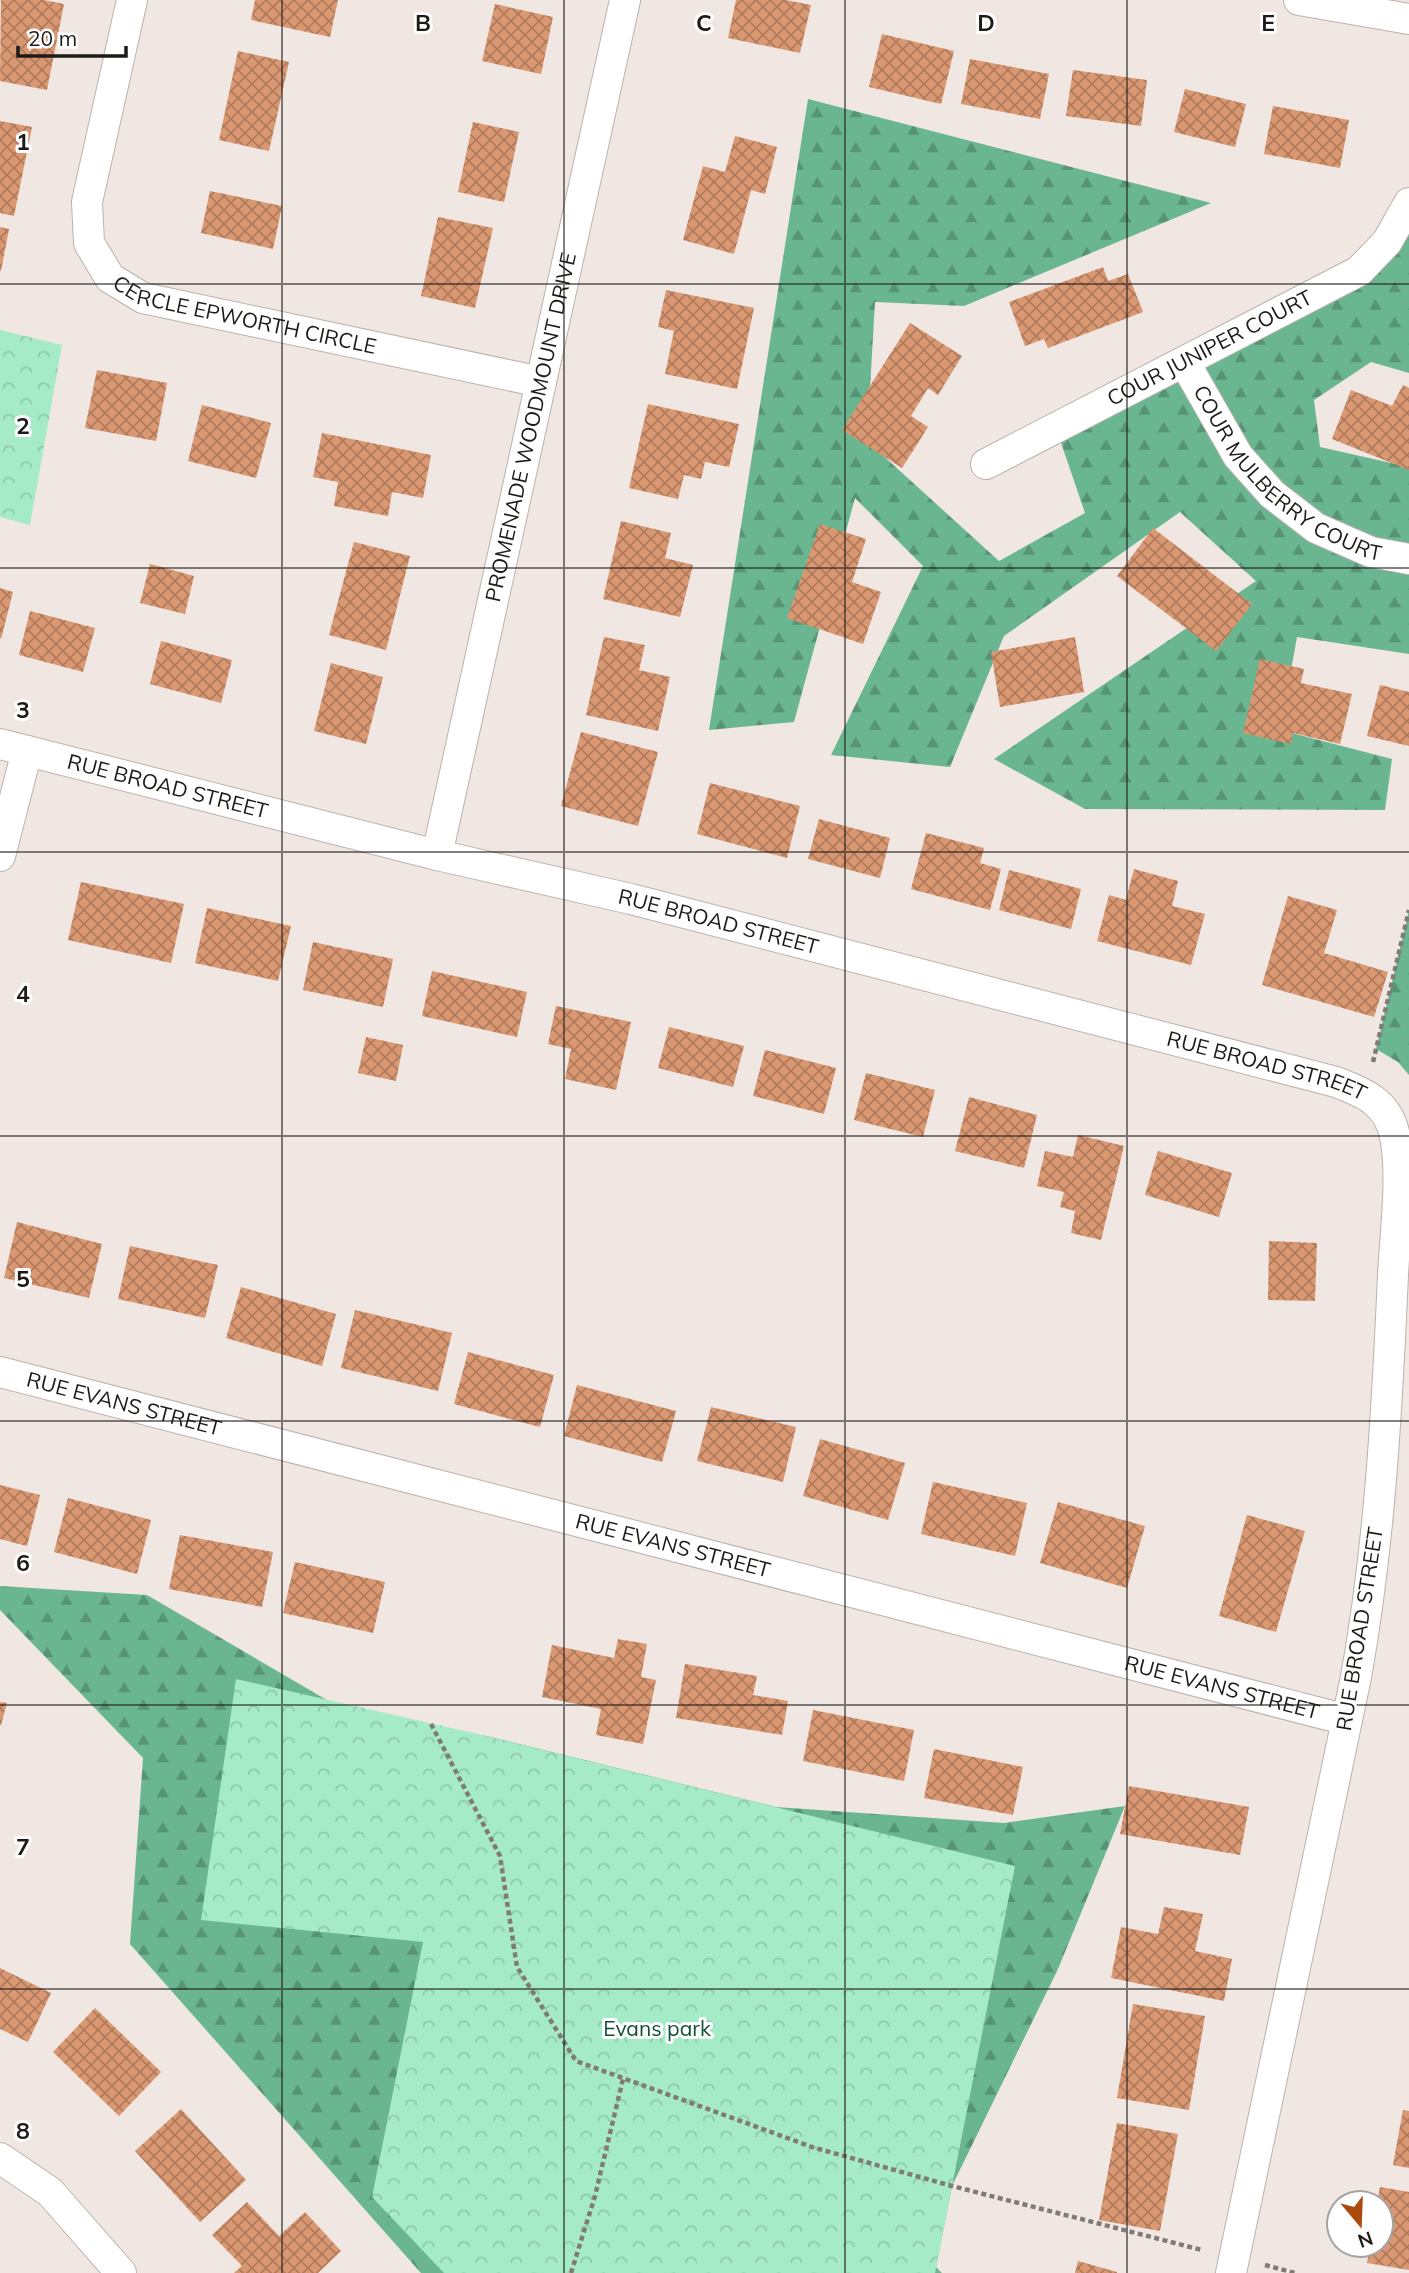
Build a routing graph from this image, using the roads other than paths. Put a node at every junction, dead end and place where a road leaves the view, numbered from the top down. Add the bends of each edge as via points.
1 (132, 0) edge
2 (625, 0) edge
3 (1299, 0) edge
4 (1409, 19) edge
5 (1409, 203) edge
6 (1185, 363) junction
7 (541, 382) junction
8 (986, 464) dead end
9 (1409, 559) edge
10 (13, 747) edge
11 (437, 855) junction
12 (0, 856) edge
13 (0, 1372) edge
14 (1347, 1720) junction
15 (0, 2158) edge
16 (1233, 2265) edge
17 (121, 2273) edge

1 - 7 street, CERCLE EPWORTH CIRCLE via 88,202 89,243 110,278 144,298
2 - 7 street, PROMENADE WOODMOUNT DRIVE
3 - 4 street
5 - 6 street, COUR JUNIPER COURT via 1387,242 1359,271
6 - 8 street, COUR JUNIPER COURT
6 - 9 street, COUR MULBERRY COURT via 1238,456 1272,494 1316,528 1371,552
7 - 11 street, PROMENADE WOODMOUNT DRIVE
10 - 11 street, RUE BROAD STREET
10 - 12 street
11 - 14 street, RUE BROAD STREET via 658,906 1336,1082 1366,1093 1385,1111 1395,1135 1398,1167 1390,1338 1377,1533
13 - 14 street, RUE EVANS STREET
14 - 16 street, RUE BROAD STREET
15 - 17 street via 50,2192

